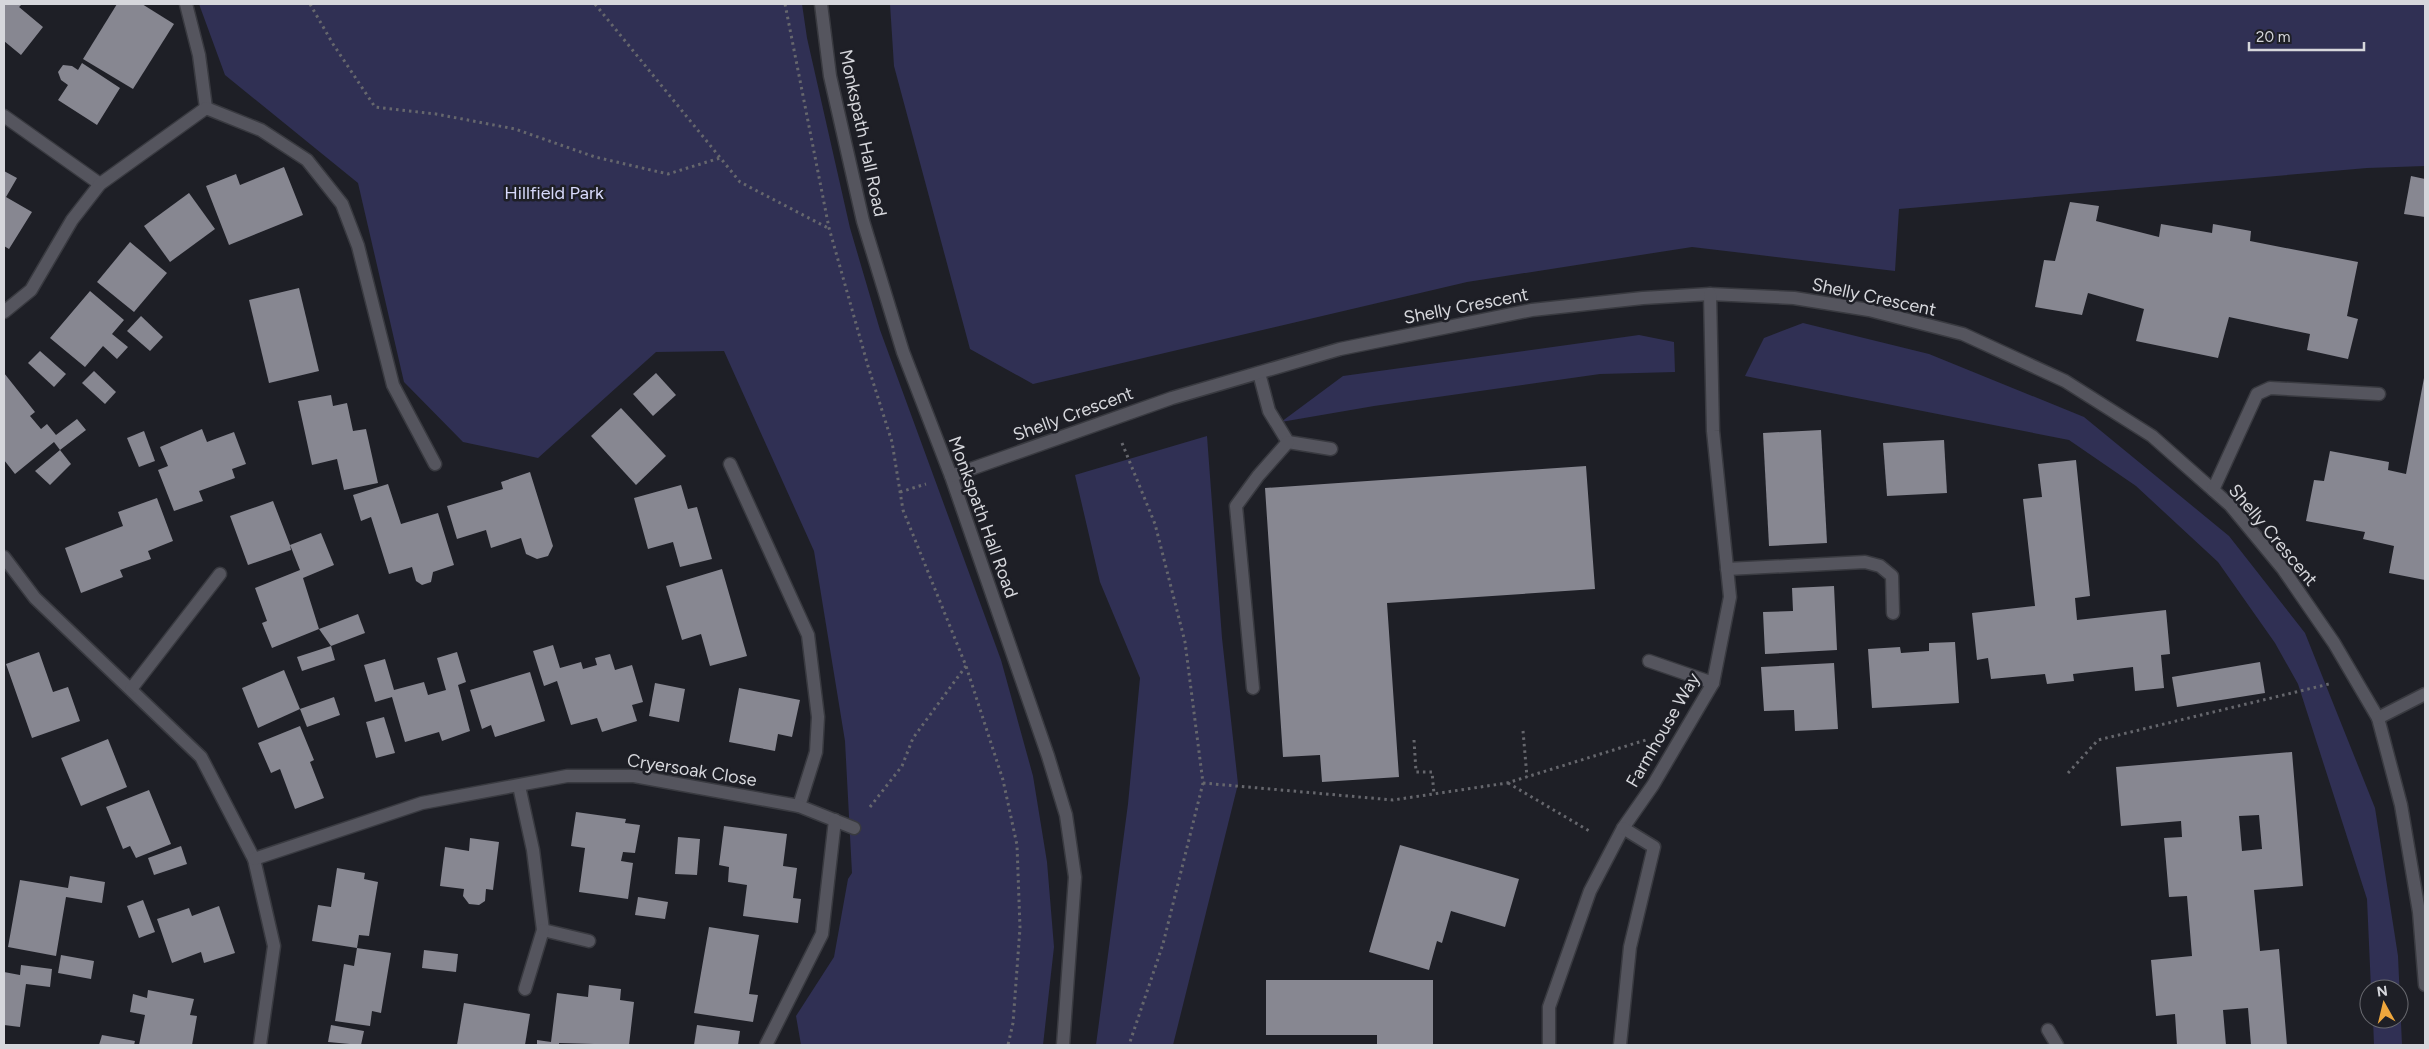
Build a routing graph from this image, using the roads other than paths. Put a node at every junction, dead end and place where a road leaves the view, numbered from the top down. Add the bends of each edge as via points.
1 (186, 4) edge
2 (821, 4) edge
3 (206, 108) junction
4 (4, 116) edge
5 (100, 184) junction
6 (1710, 294) junction
7 (4, 312) edge
8 (1258, 373) junction
9 (2379, 394) dead end
10 (1288, 442) junction
11 (1331, 449) dead end
12 (435, 464) dead end
13 (730, 464) dead end
14 (951, 476) junction
15 (2213, 490) junction
16 (4, 557) edge
17 (1727, 569) junction
18 (220, 574) dead end
19 (1893, 613) dead end
20 (1649, 661) dead end
21 (1713, 683) junction
22 (1253, 688) dead end
23 (131, 689) junction
24 (2425, 694) edge
25 (2378, 718) junction
26 (520, 786) junction
27 (799, 806) junction
28 (835, 820) junction
29 (854, 828) road end
30 (1623, 828) junction
31 (254, 859) junction
32 (543, 930) junction
33 (589, 941) dead end
34 (2425, 985) edge
35 (524, 989) dead end
36 (2048, 1030) dead end
37 (260, 1045) edge
38 (766, 1045) edge
39 (1063, 1045) edge
40 (1549, 1045) edge
41 (1620, 1045) edge
42 (2057, 1045) edge

1 - 3 street via 199,56
2 - 14 street, Monkspath Hall Road via 830,76 863,221 903,352
3 - 5 street
3 - 12 street via 262,130 307,160 342,204 358,246 393,385
4 - 5 street
5 - 7 street via 72,220 31,290
6 - 8 street, Shelly Crescent via 1532,310 1340,349
6 - 15 street, Shelly Crescent via 1794,298 1870,310 1963,334 2065,381 2152,436
6 - 17 street, Farmhouse Way via 1713,431
8 - 10 street via 1269,411
8 - 14 street, Shelly Crescent via 1112,417
9 - 15 street via 2270,388 2257,394
10 - 11 street
10 - 22 street via 1236,506
13 - 27 street via 808,635 818,717 816,752
14 - 39 street, Monkspath Hall Road via 1066,815 1076,877
15 - 25 street, Shelly Crescent via 2230,505 2283,569
16 - 23 street via 35,598
17 - 19 street via 1865,562 1880,566 1892,576
17 - 21 street, Farmhouse Way via 1730,597
18 - 23 street
20 - 21 street
21 - 30 street, Farmhouse Way via 1653,785
23 - 31 street via 201,757
24 - 25 street
25 - 34 street, Shelly Crescent via 2401,804 2419,912
26 - 27 street, Cryersoak Close via 567,776 634,776
26 - 31 street, Cryersoak Close via 422,803
26 - 32 street via 533,850
27 - 28 street, Cryersoak Close
28 - 29 street, Cryersoak Close
28 - 38 street via 822,934
30 - 40 street, Farmhouse Way via 1590,891 1549,1007
30 - 41 street via 1654,847 1630,947
31 - 37 street via 274,946
32 - 33 street
32 - 35 street
36 - 42 street

